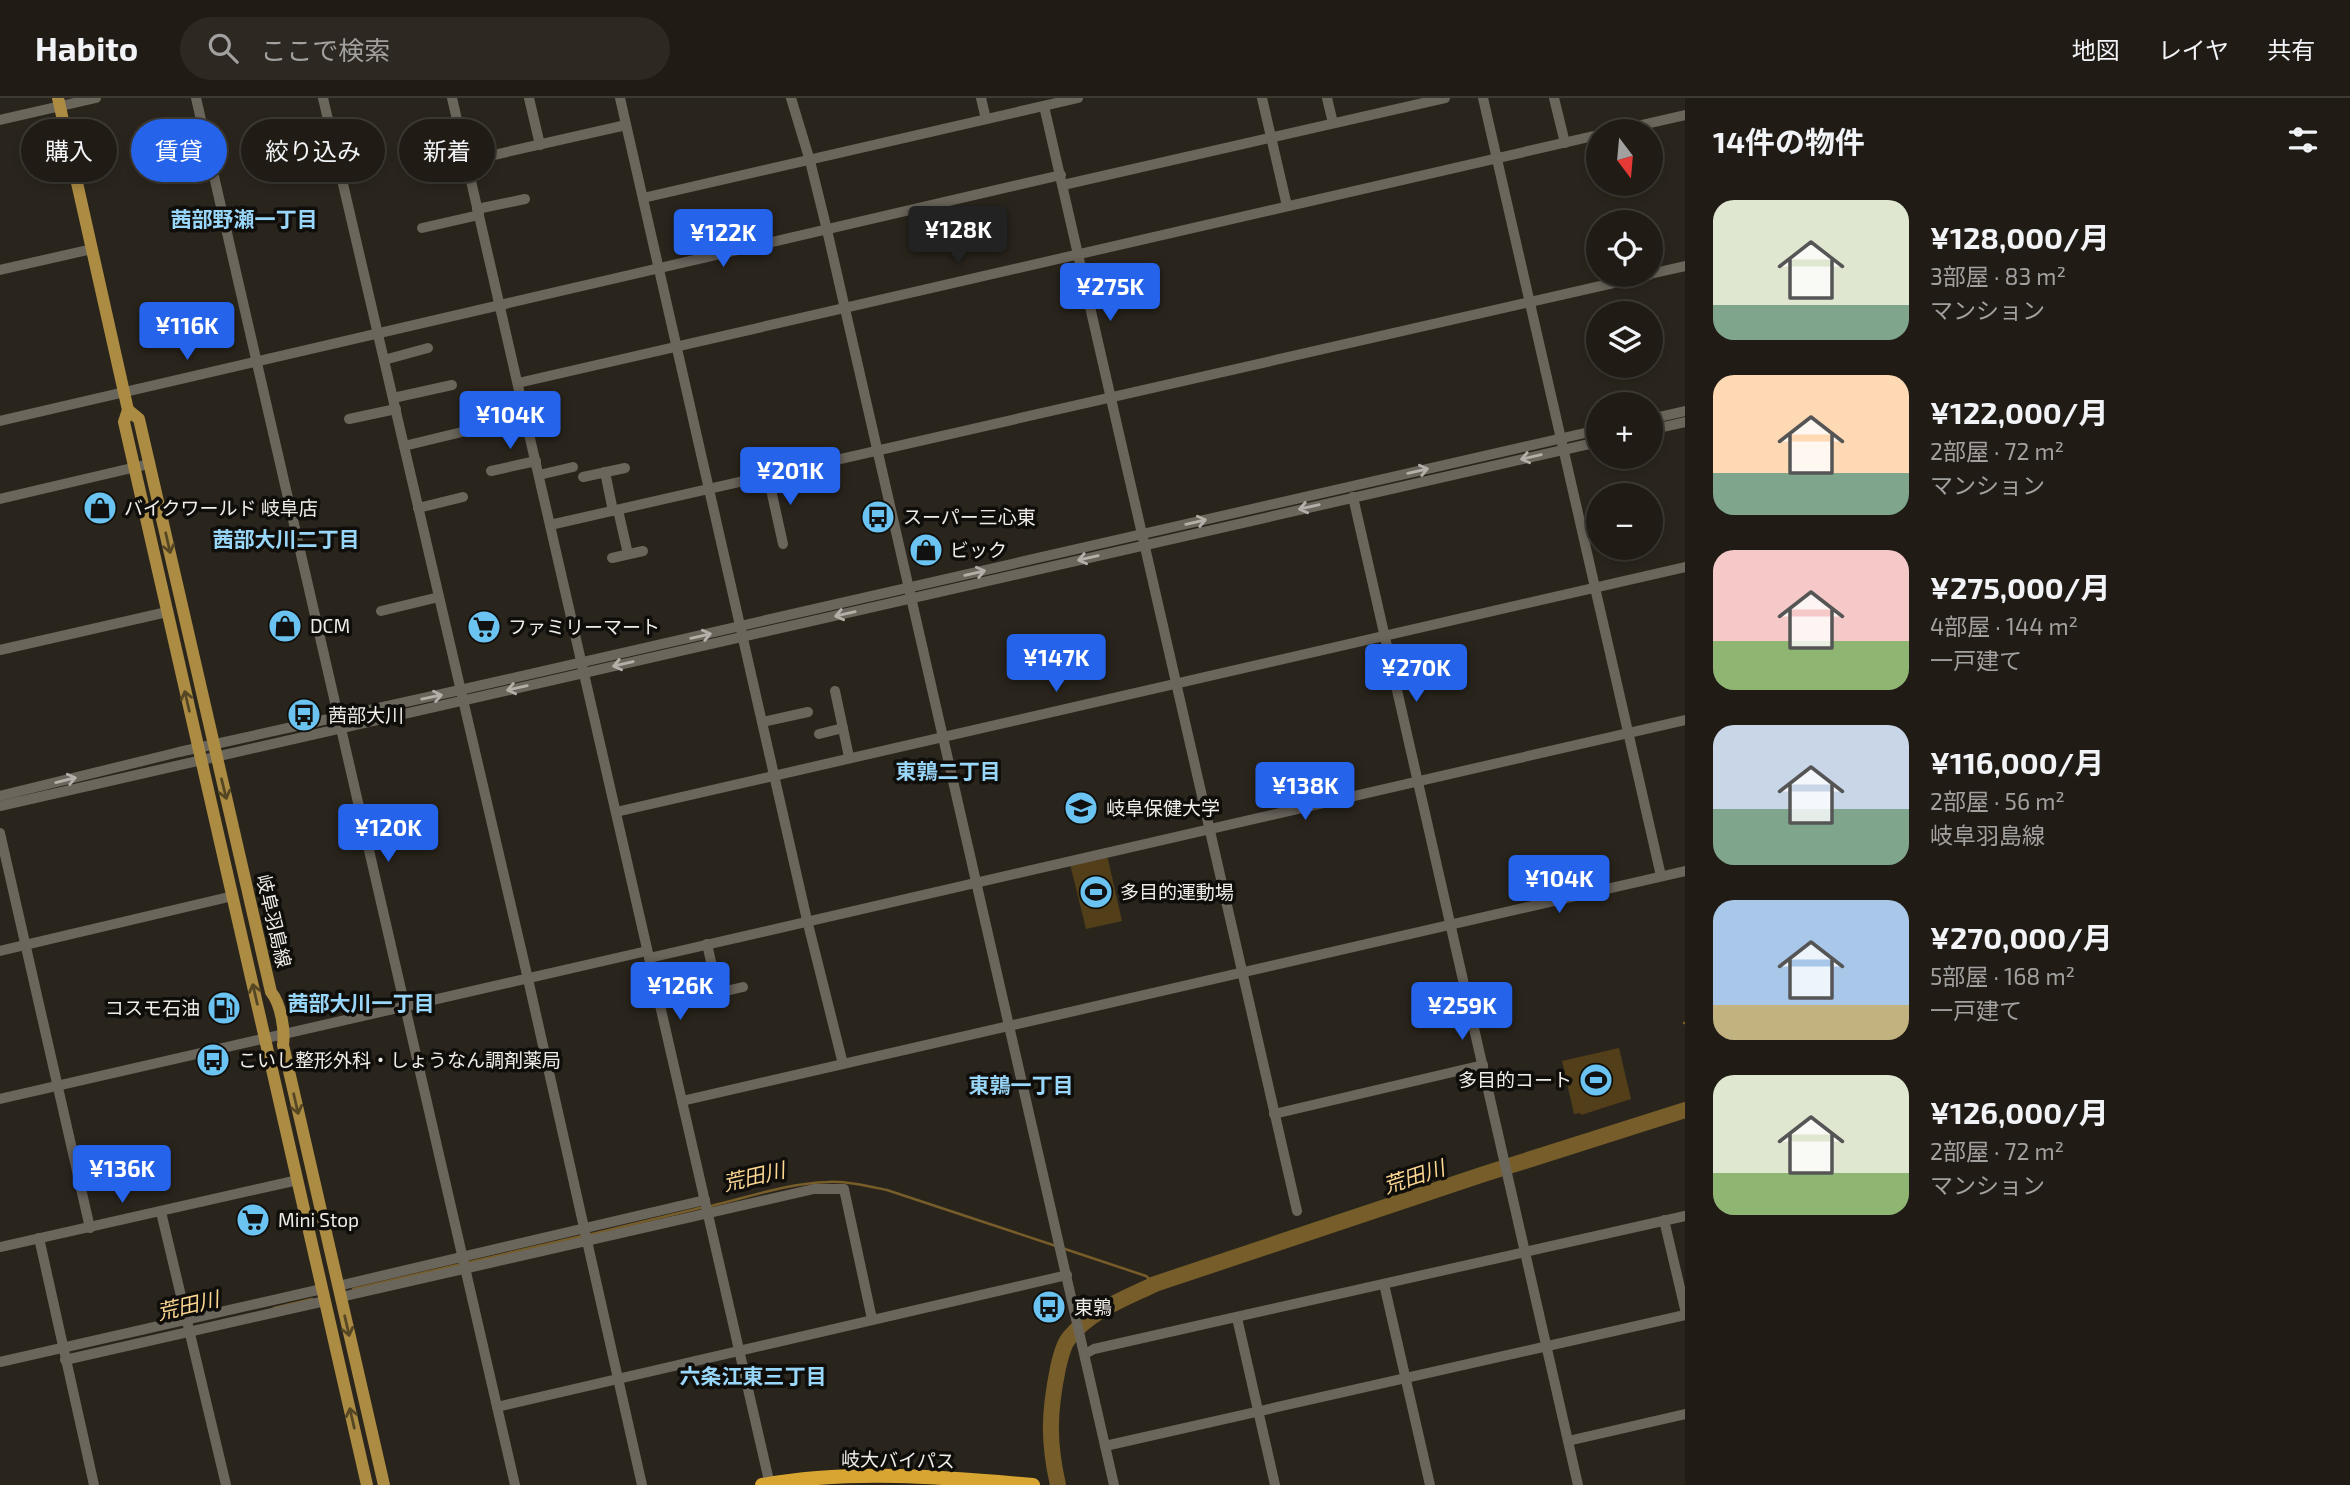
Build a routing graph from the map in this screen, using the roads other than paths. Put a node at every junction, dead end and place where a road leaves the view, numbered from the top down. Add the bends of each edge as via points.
1 (96, 98) edge
2 (196, 98) edge
3 (323, 98) edge
4 (452, 98) edge
5 (529, 98) edge
6 (620, 98) edge
7 (791, 98) edge
8 (981, 98) edge
9 (1079, 98) edge
10 (1262, 98) edge
11 (1327, 98) edge
12 (1445, 98) edge
13 (1483, 98) edge
14 (1554, 98) edge
15 (59, 102) edge
16 (1044, 106) junction
17 (1685, 115) edge
18 (457, 119) edge
19 (986, 119) junction
20 (0, 120) edge
21 (1663, 120) edge
22 (1333, 123) junction
23 (626, 125) junction
24 (1271, 137) junction
25 (1586, 138) edge
26 (1565, 143) junction
27 (540, 145) junction
28 (495, 155) edge
29 (1496, 159) junction
30 (810, 160) junction
31 (1062, 180) junction
32 (472, 182) edge
33 (643, 198) junction
34 (525, 199) dead end
35 (1287, 206) junction
36 (478, 212) junction
37 (422, 228) dead end
38 (827, 230) junction
39 (92, 249) junction
40 (1078, 254) junction
41 (659, 267) junction
42 (1685, 267) edge
43 (0, 270) edge
44 (1663, 272) edge
45 (1597, 287) edge
46 (1531, 302) junction
47 (499, 306) junction
48 (844, 307) junction
49 (379, 334) junction
50 (677, 346) junction
51 (428, 348) dead end
52 (384, 360) junction
53 (257, 362) junction
54 (518, 383) junction
55 (452, 385) dead end
56 (124, 392) junction
57 (1111, 398) junction
58 (394, 404) junction
59 (128, 410) junction
60 (1685, 411) edge
61 (1663, 416) edge
62 (349, 419) dead end
63 (0, 421) edge
64 (1685, 422) edge
65 (1663, 427) edge
66 (462, 432) dead end
67 (1586, 435) edge
68 (1586, 443) edge
69 (1561, 444) junction
70 (404, 446) junction
71 (877, 451) junction
72 (536, 461) junction
73 (149, 464) junction
74 (573, 467) dead end
75 (135, 468) junction
76 (625, 468) dead end
77 (491, 471) dead end
78 (605, 472) junction
79 (539, 475) junction
80 (768, 475) junction
81 (583, 477) dead end
82 (709, 489) junction
83 (463, 497) dead end
84 (1353, 497) junction
85 (0, 499) edge
86 (418, 508) junction
87 (615, 510) junction
88 (550, 525) junction
89 (1143, 540) junction
90 (783, 544) dead end
91 (643, 551) dead end
92 (628, 554) junction
93 (612, 558) dead end
94 (1685, 567) edge
95 (1595, 587) junction
96 (908, 588) junction
97 (439, 597) junction
98 (911, 600) junction
99 (381, 611) dead end
100 (167, 612) junction
101 (742, 632) junction
102 (1384, 635) junction
103 (0, 650) edge
104 (582, 668) junction
105 (1176, 683) junction
106 (835, 691) dead end
107 (462, 696) junction
108 (808, 712) dead end
109 (339, 717) junction
110 (1685, 720) edge
111 (762, 722) junction
112 (843, 728) junction
113 (341, 729) junction
114 (1629, 733) junction
115 (819, 734) dead end
116 (942, 735) junction
117 (215, 751) junction
118 (199, 754) junction
119 (849, 757) junction
120 (774, 775) junction
121 (1417, 780) junction
122 (0, 796) edge
123 (0, 806) edge
124 (616, 812) junction
125 (1210, 828) junction
126 (0, 833) edge
127 (1685, 871) edge
128 (1661, 876) junction
129 (975, 881) junction
130 (233, 896) junction
131 (807, 920) junction
132 (1451, 924) junction
133 (707, 944) junction
134 (25, 945) junction
135 (0, 951) edge
136 (648, 954) junction
137 (1243, 972) junction
138 (528, 979) junction
139 (743, 987) dead end
140 (718, 993) junction
141 (704, 996) dead end
142 (405, 1007) junction
143 (1009, 1026) junction
144 (284, 1035) junction
145 (266, 1039) junction
146 (843, 1064) junction
147 (1483, 1065) junction
148 (57, 1086) junction
149 (0, 1100) edge
150 (682, 1101) junction
151 (1274, 1114) junction
152 (298, 1180) junction
153 (707, 1207) junction
154 (1297, 1210) dead end
155 (161, 1212) junction
156 (1685, 1216) edge
157 (1664, 1220) junction
158 (90, 1228) junction
159 (584, 1235) junction
160 (39, 1238) junction
161 (0, 1247) edge
162 (1525, 1252) junction
163 (464, 1262) junction
164 (1067, 1275) junction
165 (1384, 1284) junction
166 (339, 1292) junction
167 (324, 1295) junction
168 (1685, 1309) edge
169 (1685, 1315) edge
170 (1237, 1318) junction
171 (872, 1319) junction
172 (188, 1326) junction
173 (1546, 1347) junction
174 (62, 1348) junction
175 (739, 1349) junction
176 (1084, 1350) junction
177 (65, 1360) junction
178 (0, 1362) edge
179 (616, 1378) junction
180 (1405, 1378) junction
181 (497, 1407) junction
182 (1259, 1412) junction
183 (1685, 1414) edge
184 (1568, 1441) junction
185 (1105, 1447) junction
186 (94, 1485) edge
187 (226, 1485) edge
188 (367, 1485) edge
189 (384, 1485) edge
190 (515, 1485) edge
191 (642, 1485) edge
192 (768, 1485) edge
193 (1033, 1485) edge
194 (1114, 1485) edge
195 (1275, 1485) edge
196 (1430, 1485) edge
197 (1578, 1485) edge

1 - 15 street
2 - 53 street
3 - 49 street
4 - 18 street
5 - 27 street
6 - 23 street
7 - 30 street
8 - 19 street
9 - 16 street
10 - 24 street
11 - 22 street
12 - 22 street
13 - 29 street
14 - 26 street
15 - 20 street
15 - 39 main road, 岐阜羽島線
16 - 19 street
16 - 31 street
17 - 21 street
19 - 30 street
22 - 24 street
23 - 27 street
23 - 33 street
24 - 31 street
24 - 35 street
25 - 26 street
26 - 29 street
27 - 28 street
29 - 35 street
29 - 46 street
30 - 33 street
30 - 38 street
31 - 38 street
31 - 40 street
32 - 36 street
33 - 41 street
34 - 36 street
35 - 40 street
36 - 37 street
36 - 47 street
38 - 41 street
38 - 48 street
39 - 43 street
39 - 56 main road, 岐阜羽島線
40 - 48 street
40 - 57 street
41 - 47 street
41 - 50 street
42 - 44 street
45 - 46 street
46 - 57 street
46 - 69 street
47 - 49 street
47 - 54 street
48 - 50 street
48 - 71 street
49 - 52 street
49 - 53 street
50 - 54 street
50 - 82 street
51 - 52 street
52 - 58 street
53 - 56 street
53 - 109 street
54 - 72 street
55 - 58 street
56 - 59 main road, 岐阜羽島線
56 - 63 street
57 - 71 street
57 - 89 street
58 - 62 street
58 - 70 street
59 - 73 main road, 岐阜羽島線 via 139,419
59 - 75 main road, 岐阜羽島線 via 124,422
60 - 61 street
64 - 65 street
66 - 70 street
67 - 69 street
68 - 69 street
69 -> 84 street
89 -> 69 street
69 - 95 street
70 - 86 street
71 - 80 street
71 - 96 street
72 - 77 street
72 - 79 street
73 - 75 street
73 -> 117 main road, 岐阜羽島線
74 - 79 street
75 - 85 street
75 - 100 main road, 岐阜羽島線
76 - 78 street
78 - 81 street
78 - 87 street
79 - 88 street
80 - 82 street
80 - 90 street
82 - 87 street
82 - 101 street
83 - 86 street
84 -> 89 street
84 - 102 street
86 - 97 street
87 - 88 street
87 - 92 street
88 - 104 street
96 -> 89 street
89 -> 98 street
89 - 105 street
91 - 92 street
92 - 93 street
94 - 95 street
95 - 102 street
95 - 114 street
96 - 98 street
96 - 101 street
97 - 99 street
97 - 107 street
98 -> 101 street
98 - 116 street
100 - 103 street
118 -> 100 main road, 岐阜羽島線
101 - 104 street
101 - 111 street
102 - 105 street
102 - 121 street
104 - 107 street
104 - 124 street
105 - 116 street
105 - 125 street
106 - 112 street
109 -> 107 street
107 - 113 street
107 - 138 street
108 - 111 street
109 - 113 street
109 - 117 street
110 - 114 street
111 - 120 street
112 - 115 street
112 - 119 street
113 - 117 street
113 - 142 street
114 - 121 street
114 - 128 street
116 - 119 street
116 - 129 street
117 - 118 street
117 -> 144 main road, 岐阜羽島線
122 -> 118 street
118 - 123 street
118 - 130 main road, 岐阜羽島線
119 - 120 street
120 - 124 street
120 - 131 street
121 - 125 street
121 - 132 street
124 - 136 street
125 - 129 street
125 - 137 street
126 - 134 street
127 - 128 street
128 - 132 street
129 - 131 street
129 - 143 street
130 - 134 street
145 -> 130 main road, 岐阜羽島線
131 - 133 street
131 - 146 street
132 - 137 street
132 - 147 street
133 - 136 street
133 - 140 street
134 - 135 street
134 - 148 street
136 - 138 street
136 - 150 street
137 - 143 street
137 - 151 street
138 - 142 street
138 - 159 street
139 - 140 street
140 - 141 street
142 - 144 street
142 - 163 street
143 - 146 street
143 - 164 street
144 - 145 street
144 -> 166 main road, 岐阜羽島線 via 282,1045
145 - 148 street
145 - 152 main road, 岐阜羽島線
146 - 150 street
147 - 151 street
147 - 162 street
148 - 149 street
148 - 158 street
150 - 153 street
151 - 154 street
152 - 155 street
152 - 167 main road, 岐阜羽島線
153 - 159 street
153 - 171 street via 814,1189 844,1189
153 - 175 street
155 - 158 street
155 - 172 street
156 - 157 street
157 - 162 street
157 - 168 street
158 - 160 street
159 - 163 street
159 - 179 street
160 - 161 street
160 - 174 street
162 - 165 street
162 - 173 street
163 - 166 street
163 - 181 street
164 - 171 street
164 - 176 street
165 - 170 street
165 - 180 street
166 -> 189 main road, 岐阜羽島線
167 - 172 street
188 -> 167 main road, 岐阜羽島線
169 - 173 street
170 - 176 street
170 - 182 street
171 - 175 street
172 - 174 street
172 - 177 street
172 - 187 street
173 - 180 street
173 - 184 street
174 - 177 street
174 - 178 street
175 - 179 street
175 - 192 street
176 - 185 street
177 - 186 street
179 - 181 street
179 - 191 street
180 - 182 street
180 - 196 street
181 - 190 street
182 - 185 street
182 - 195 street
183 - 184 street
184 - 197 street
185 - 194 street
192 - 193 highway, 岐大バイパス via 921,1477

